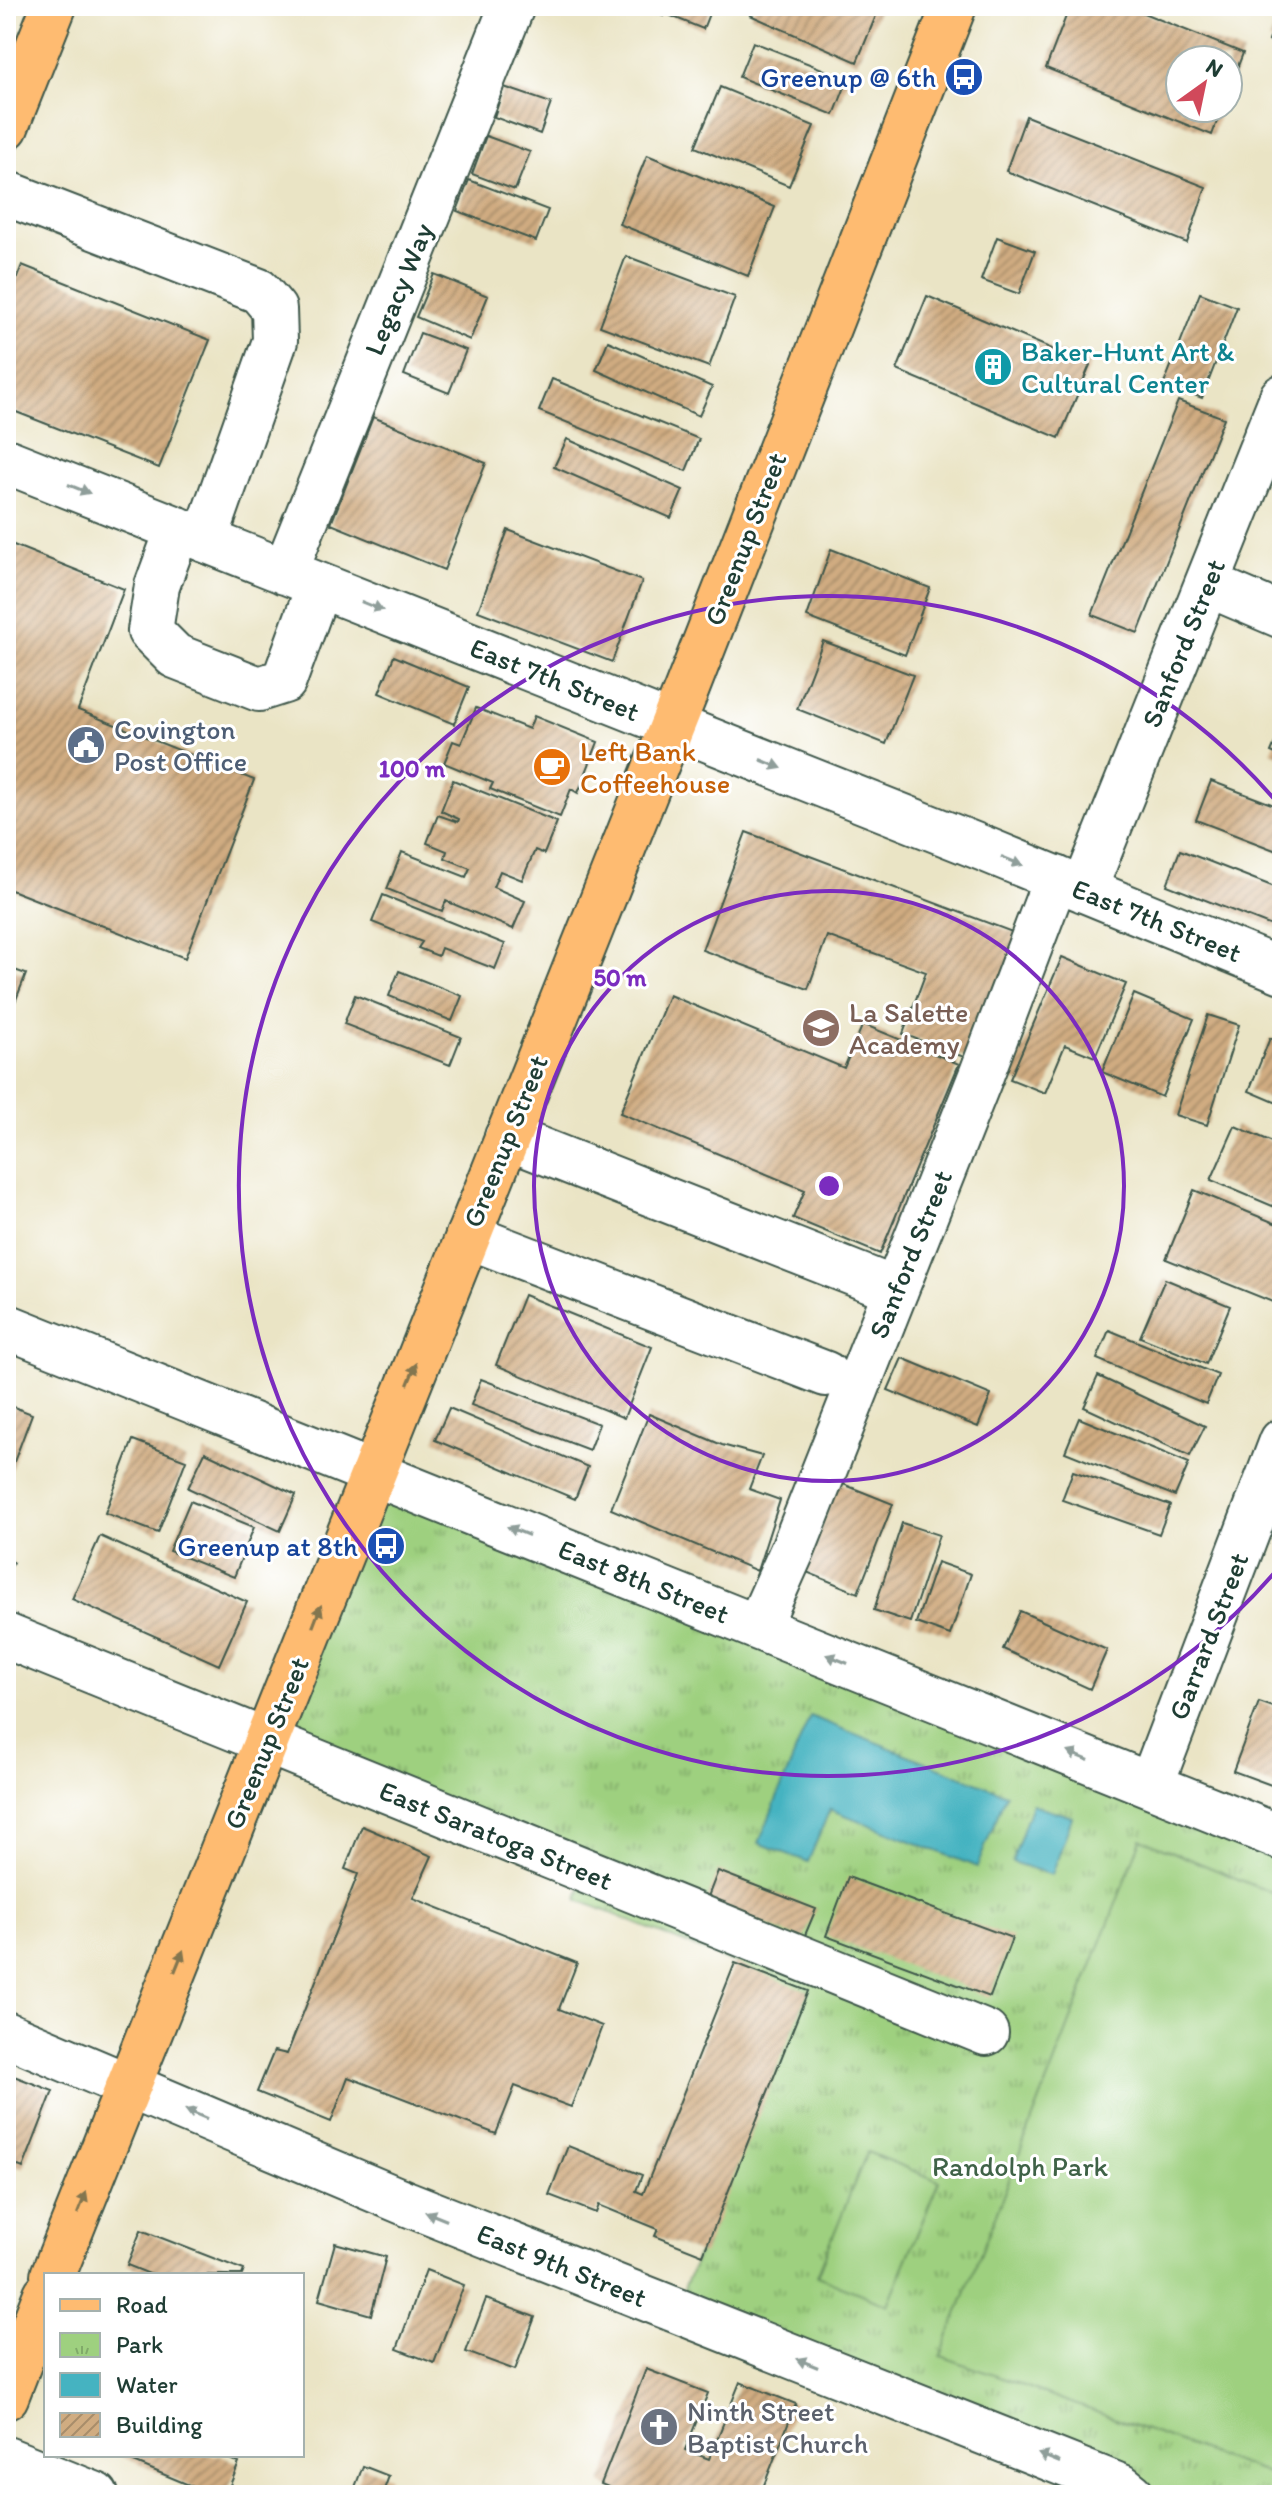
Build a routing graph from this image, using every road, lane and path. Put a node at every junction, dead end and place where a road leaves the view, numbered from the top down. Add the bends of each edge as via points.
1 (54, 6) edge
2 (512, 6) edge
3 (954, 6) edge
4 (6, 127) edge
5 (6, 193) edge
6 (1282, 397) edge
7 (6, 461) edge
8 (191, 534) junction
9 (302, 578) junction
10 (1207, 584) junction
11 (1282, 616) edge
12 (672, 725) junction
13 (1070, 884) junction
14 (1282, 971) edge
15 (507, 1137) junction
16 (468, 1236) junction
17 (896, 1290) junction
18 (6, 1326) edge
19 (826, 1374) dead end
20 (1282, 1441) edge
21 (372, 1473) junction
22 (758, 1627) junction
23 (6, 1636) edge
24 (267, 1741) junction
25 (1151, 1785) junction
26 (1282, 1838) edge
27 (986, 2033) dead end
28 (6, 2034) edge
29 (130, 2085) junction
30 (54, 2273) edge
31 (44, 2299) edge
32 (6, 2397) edge
33 (6, 2459) edge
34 (1127, 2491) edge
35 (96, 2495) edge

1 - 4 main road
2 - 9 street, Legacy Way
3 - 12 main road, Greenup Street
5 - 8 street via 259,291 274,309 275,341
6 - 10 street, Sanford Street
7 -> 8 street, East 7th Street
8 - 9 street, East 7th Street
8 - 9 street, Legacy Way via 157,586 150,631 175,656 259,689 284,681
9 -> 12 street, East 7th Street
10 - 11 street
10 - 13 street, Sanford Street
12 -> 13 street, East 7th Street
12 - 15 main road, Greenup Street
13 - 14 street, East 7th Street
13 - 17 street, Sanford Street
15 - 16 main road, Greenup Street
15 - 17 street
16 - 19 street
21 -> 16 main road, Greenup Street
17 - 22 street, Sanford Street
18 - 21 street, East 8th Street
20 - 25 street, Garrard Street
22 -> 21 street, East 8th Street
24 -> 21 main road, Greenup Street
25 -> 22 street, East 8th Street
23 - 24 street, East Saratoga Street
24 - 27 street, East Saratoga Street
29 -> 24 main road, Greenup Street
25 - 26 street, East 8th Street
28 - 29 street, East 9th Street
30 -> 29 main road, Greenup Street
34 -> 29 street, East 9th Street via 408,2204
31 - 32 main road
33 - 35 street

